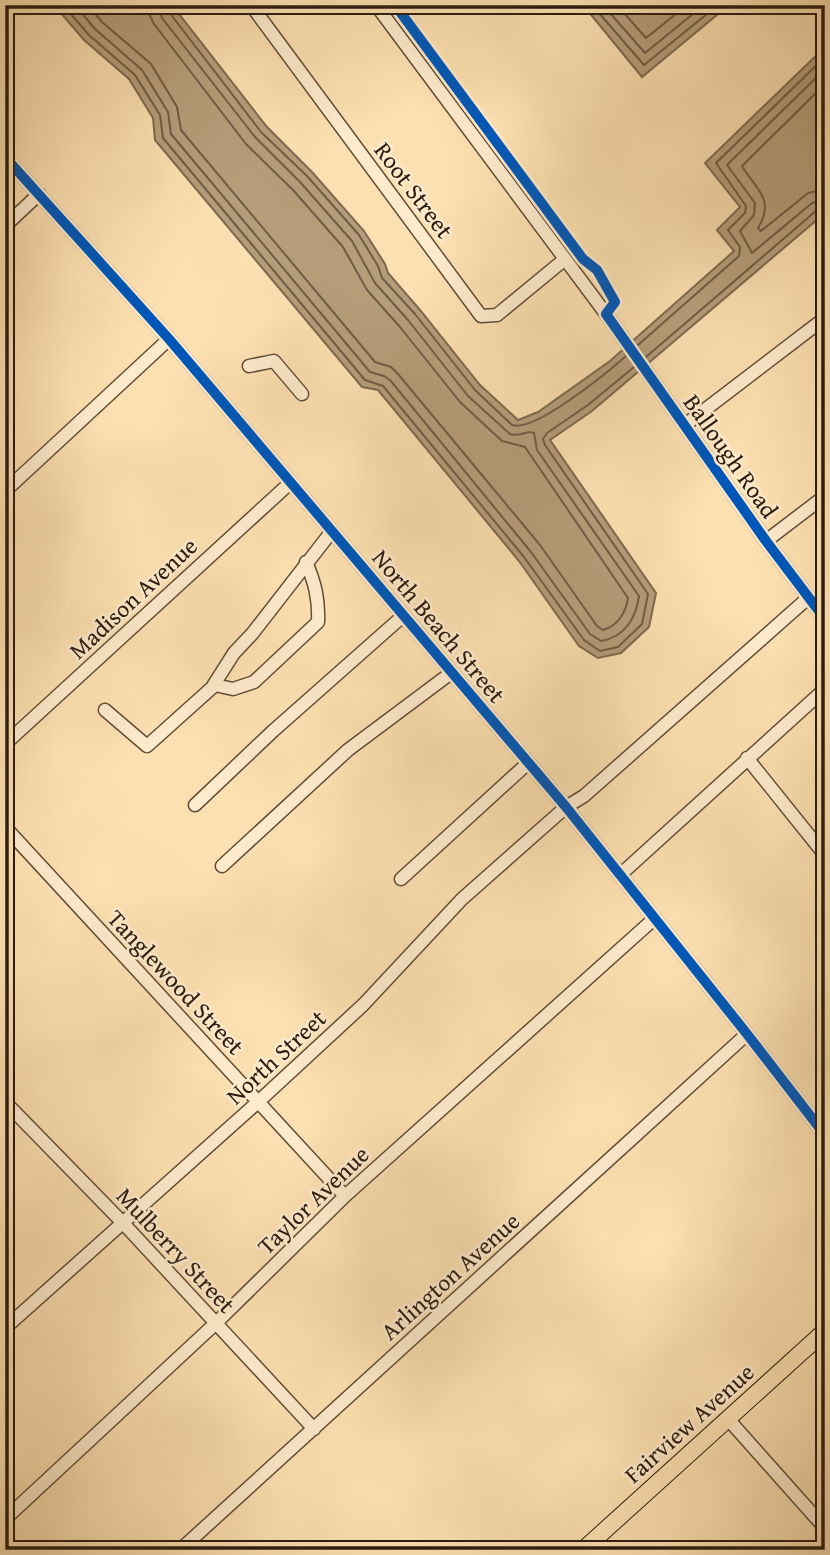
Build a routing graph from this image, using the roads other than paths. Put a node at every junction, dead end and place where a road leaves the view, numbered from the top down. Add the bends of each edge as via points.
1 (251, 5) edge
2 (376, 5) edge
3 (5, 157) edge
4 (39, 194) junction
5 (5, 226) edge
6 (565, 259) junction
7 (825, 318) edge
8 (169, 339) junction
9 (249, 366) dead end
10 (302, 394) dead end
11 (685, 425) junction
12 (290, 483) junction
13 (5, 491) edge
14 (825, 495) edge
15 (332, 531) junction
16 (766, 541) junction
17 (306, 562) junction
18 (808, 598) junction
19 (403, 616) junction
20 (825, 619) edge
21 (451, 673) junction
22 (213, 686) junction
23 (825, 689) edge
24 (105, 710) dead end
25 (5, 744) edge
26 (747, 758) junction
27 (528, 763) junction
28 (195, 805) dead end
29 (566, 807) junction
30 (5, 827) edge
31 (825, 855) edge
32 (222, 866) dead end
33 (620, 874) junction
34 (401, 879) dead end
35 (655, 918) junction
36 (747, 1034) junction
37 (258, 1102) junction
38 (7, 1109) edge
39 (825, 1112) edge
40 (814, 1121) junction
41 (825, 1135) edge
42 (345, 1196) junction
43 (123, 1223) junction
44 (216, 1323) junction
45 (6, 1327) edge
46 (825, 1331) edge
47 (727, 1419) junction
48 (314, 1429) junction
49 (5, 1518) edge
50 (825, 1528) edge
51 (180, 1550) edge
52 (583, 1550) edge

1 - 6 street, Root Street via 481,316 496,315
2 - 6 street, Ballough Road
3 - 4 street, North Beach Street
4 - 5 street
4 - 8 street, North Beach Street
6 - 11 street, Ballough Road
7 - 11 street
8 - 12 street, North Beach Street
8 - 13 street
9 - 10 street via 274,362
11 - 16 street, Ballough Road
12 - 15 street, North Beach Street
12 - 25 street, Madison Avenue
14 - 16 street
15 - 17 street
15 - 19 street, North Beach Street
16 - 18 street, Ballough Road
17 - 22 street
17 - 22 street via 316,585 318,622 254,682 233,689
18 - 20 street, Ballough Road
18 - 29 street, North Street
19 - 21 street, North Beach Street
19 - 28 street
21 - 27 street, North Beach Street
21 - 32 street via 348,750
22 - 24 street via 146,746
23 - 26 street
26 - 31 street
26 - 33 street
27 - 29 street, North Beach Street
27 - 34 street
29 - 33 street, North Beach Street
29 - 37 street, North Street via 462,899 363,1005
30 - 37 street, Tanglewood Street
33 - 35 street, North Beach Street
35 - 36 street, North Beach Street
35 - 42 street, Taylor Avenue
36 - 40 street, North Beach Street
36 - 48 street, Arlington Avenue
37 - 42 street, Tanglewood Street
37 - 43 street, North Street
38 - 43 street, Mulberry Street
39 - 40 street
40 - 41 street, North Beach Street
42 - 44 street, Taylor Avenue
43 - 44 street, Mulberry Street
43 - 45 street, North Street
44 - 48 street, Mulberry Street
44 - 49 street, Taylor Avenue
46 - 47 main road, Fairview Avenue
47 - 50 street
47 - 52 main road, Fairview Avenue
48 - 51 street, Arlington Avenue

